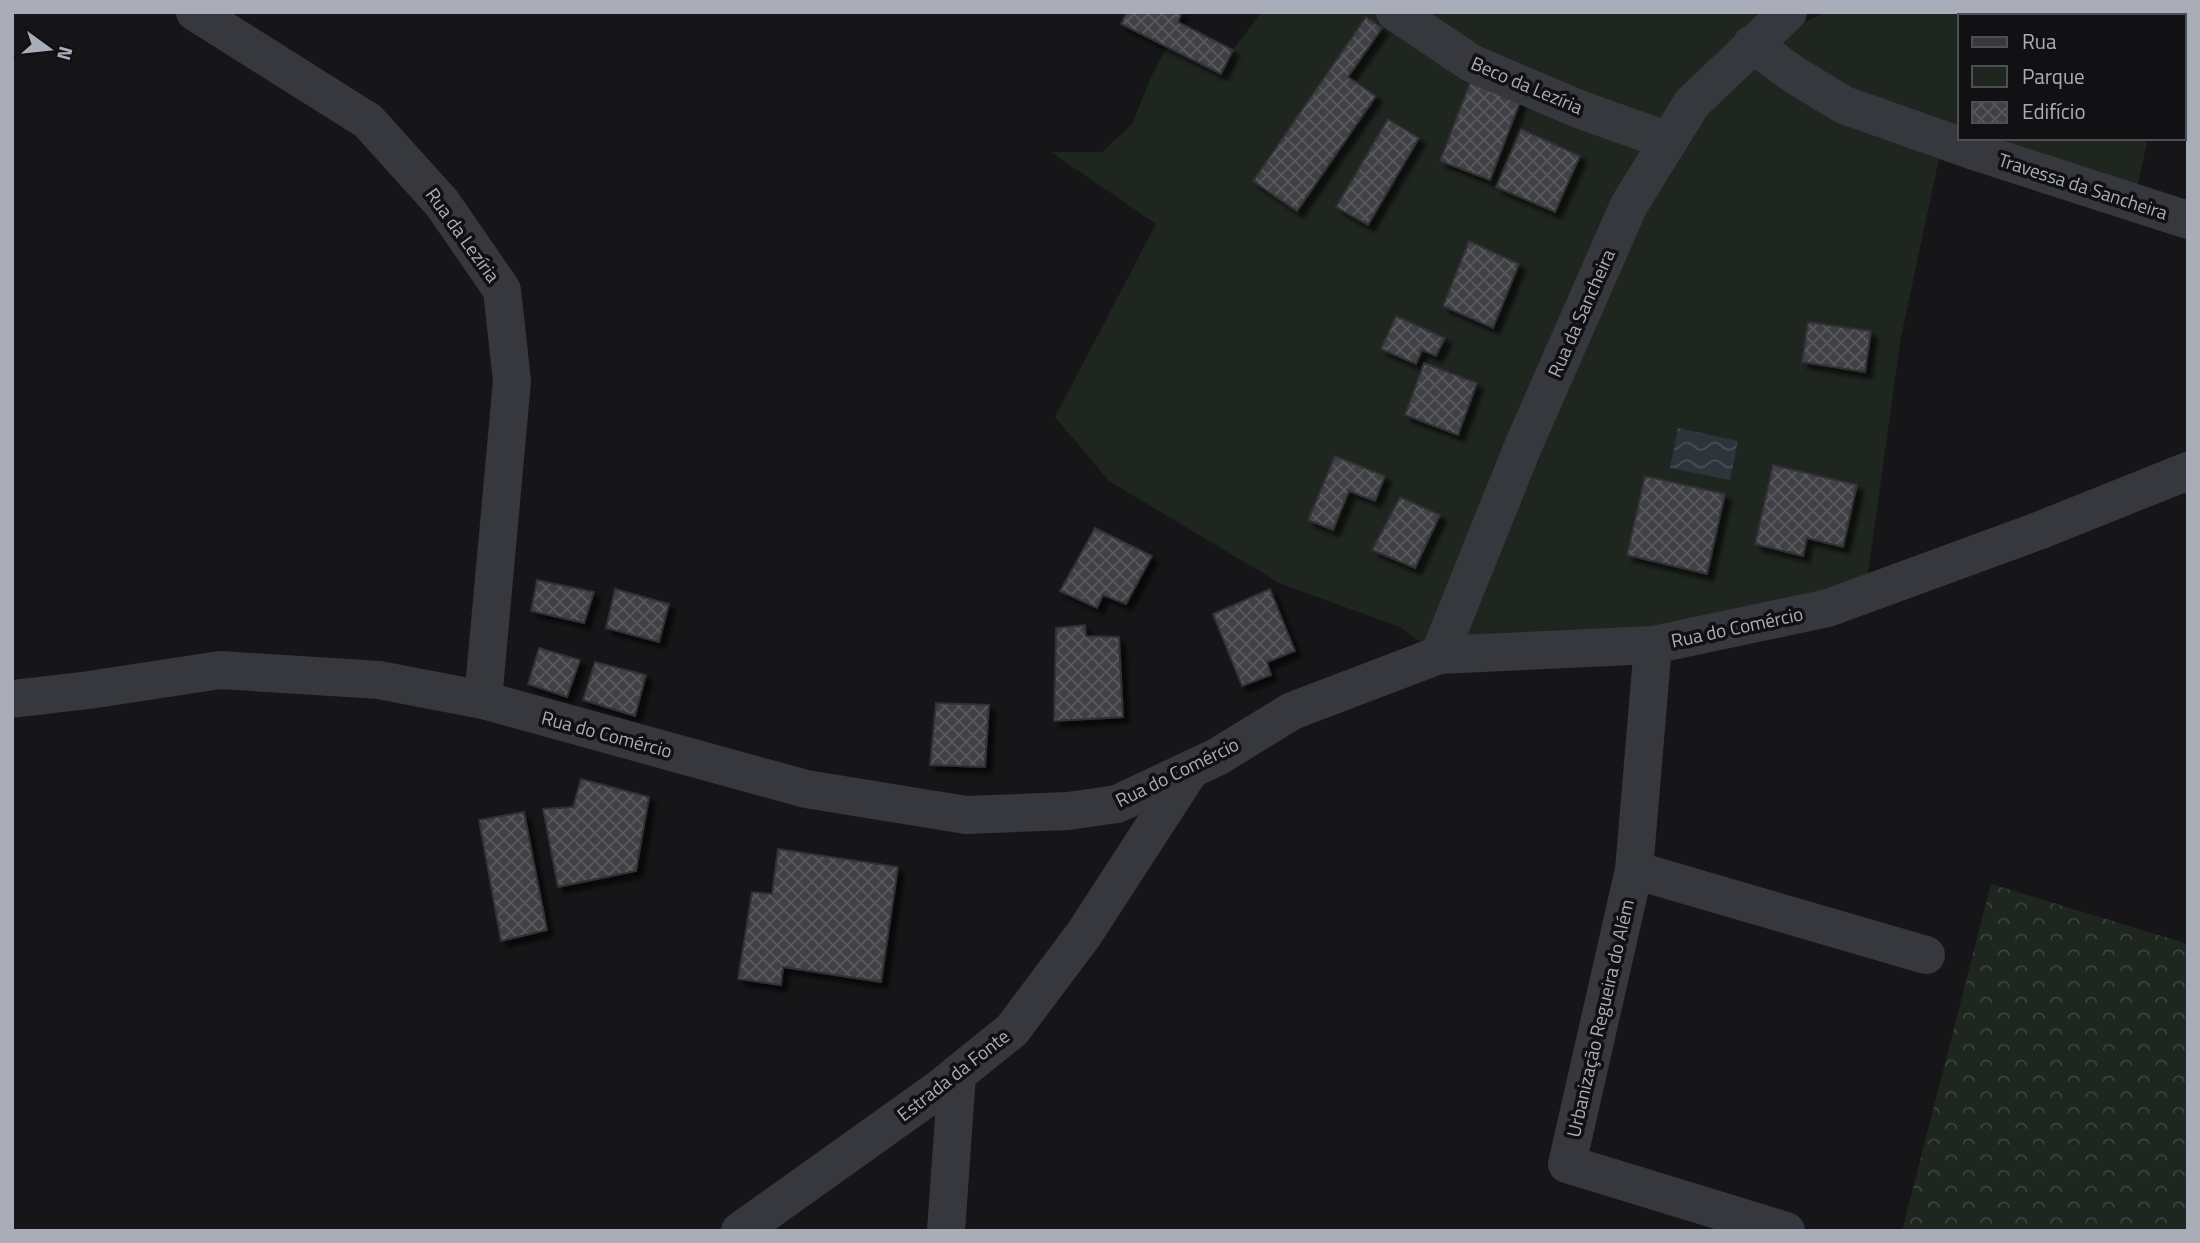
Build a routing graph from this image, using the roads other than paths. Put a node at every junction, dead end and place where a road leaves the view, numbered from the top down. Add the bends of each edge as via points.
1 (194, 12) edge
2 (1395, 12) edge
3 (1788, 12) edge
4 (1752, 44) junction
5 (1668, 141) junction
6 (2188, 220) edge
7 (2188, 471) edge
8 (1653, 645) junction
9 (1439, 655) junction
10 (12, 699) edge
11 (483, 700) junction
12 (1191, 769) junction
13 (1634, 870) junction
14 (1926, 955) dead end
15 (957, 1074) junction
16 (740, 1231) edge
17 (946, 1231) edge
18 (1786, 1231) edge

1 - 11 street, Rua da Lezíria via 368,121 442,203 502,290 512,381
2 - 5 street, Beco da Lezíria via 1471,63
3 - 4 street, Rua da Sancheira
4 - 5 street, Rua da Sancheira via 1692,103
4 - 6 street, Travessa da Sancheira via 1844,105
5 - 9 street, Rua da Sancheira via 1629,205 1604,261
7 - 8 street, Rua do Comércio via 1828,608
8 - 9 street, Rua do Comércio
8 - 13 street, Urbanização Regueira do Além
9 - 12 street, Rua do Comércio via 1292,711
10 - 11 street, Rua do Comércio via 220,670 379,680
11 - 12 street, Rua do Comércio via 807,789 966,816 1117,804
12 - 15 street, Estrada da Fonte via 1084,934 1012,1030
13 - 14 street
13 - 18 street, Urbanização Regueira do Além via 1567,1164
15 - 16 street, Estrada da Fonte
15 - 17 street

